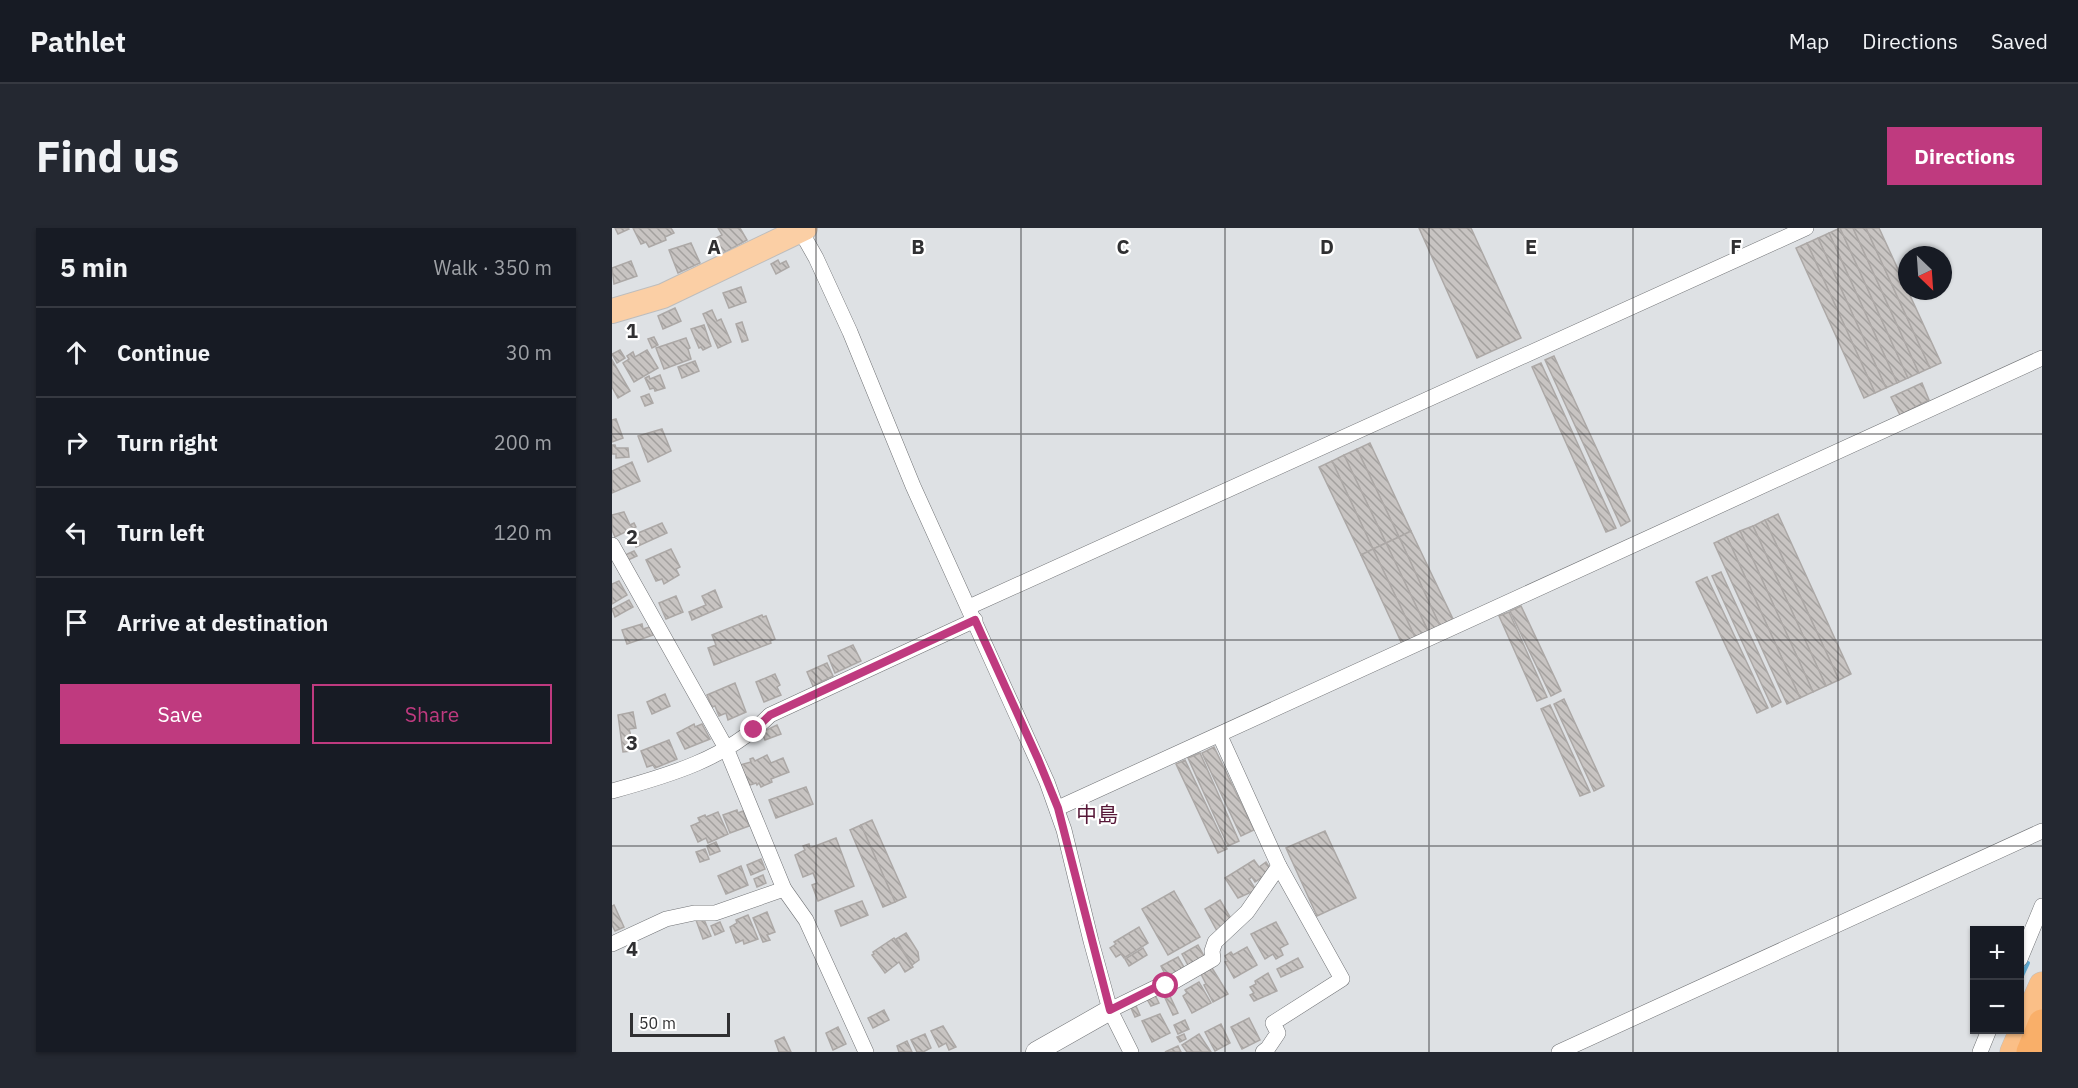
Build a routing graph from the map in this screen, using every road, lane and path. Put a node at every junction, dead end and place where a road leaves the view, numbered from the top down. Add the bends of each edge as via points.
1 (1806, 228) edge
2 (801, 229) edge
3 (612, 311) edge
4 (2042, 358) edge
5 (614, 552) edge
6 (972, 613) junction
7 (1220, 736) junction
8 (726, 748) junction
9 (612, 791) edge
10 (1058, 808) junction
11 (2042, 831) edge
12 (1279, 866) junction
13 (784, 889) junction
14 (2042, 906) edge
15 (612, 944) edge
16 (2024, 947) edge
17 (2042, 965) edge
18 (2042, 985) edge
19 (2024, 1005) edge
20 (1110, 1010) junction
21 (2042, 1023) edge
22 (1987, 1034) edge
23 (2012, 1034) edge
24 (866, 1052) edge
25 (1036, 1052) edge
26 (1131, 1052) edge
27 (1263, 1052) edge
28 (1559, 1052) edge
29 (1980, 1052) edge
30 (2004, 1052) edge
31 (2013, 1052) edge
32 (2030, 1052) edge

1 - 6 street
2 - 3 main road via 663,296
2 - 6 street
4 - 7 street
5 - 8 street
6 - 8 street via 770,715
6 - 10 street
7 - 10 street
7 - 12 street
8 - 9 street via 720,754 659,778
8 - 13 street
10 - 20 street
11 - 28 street
12 - 20 street via 1247,912 1215,942 1213,959 1166,986 1156,987
12 - 27 street via 1342,979 1273,1023 1278,1033
13 - 15 street via 714,913 666,919
13 - 24 street via 806,920
14 - 16 street
17 - 19 highway
18 - 31 highway
20 - 25 street
20 - 26 street
21 - 32 highway
22 - 29 street
23 - 30 highway

